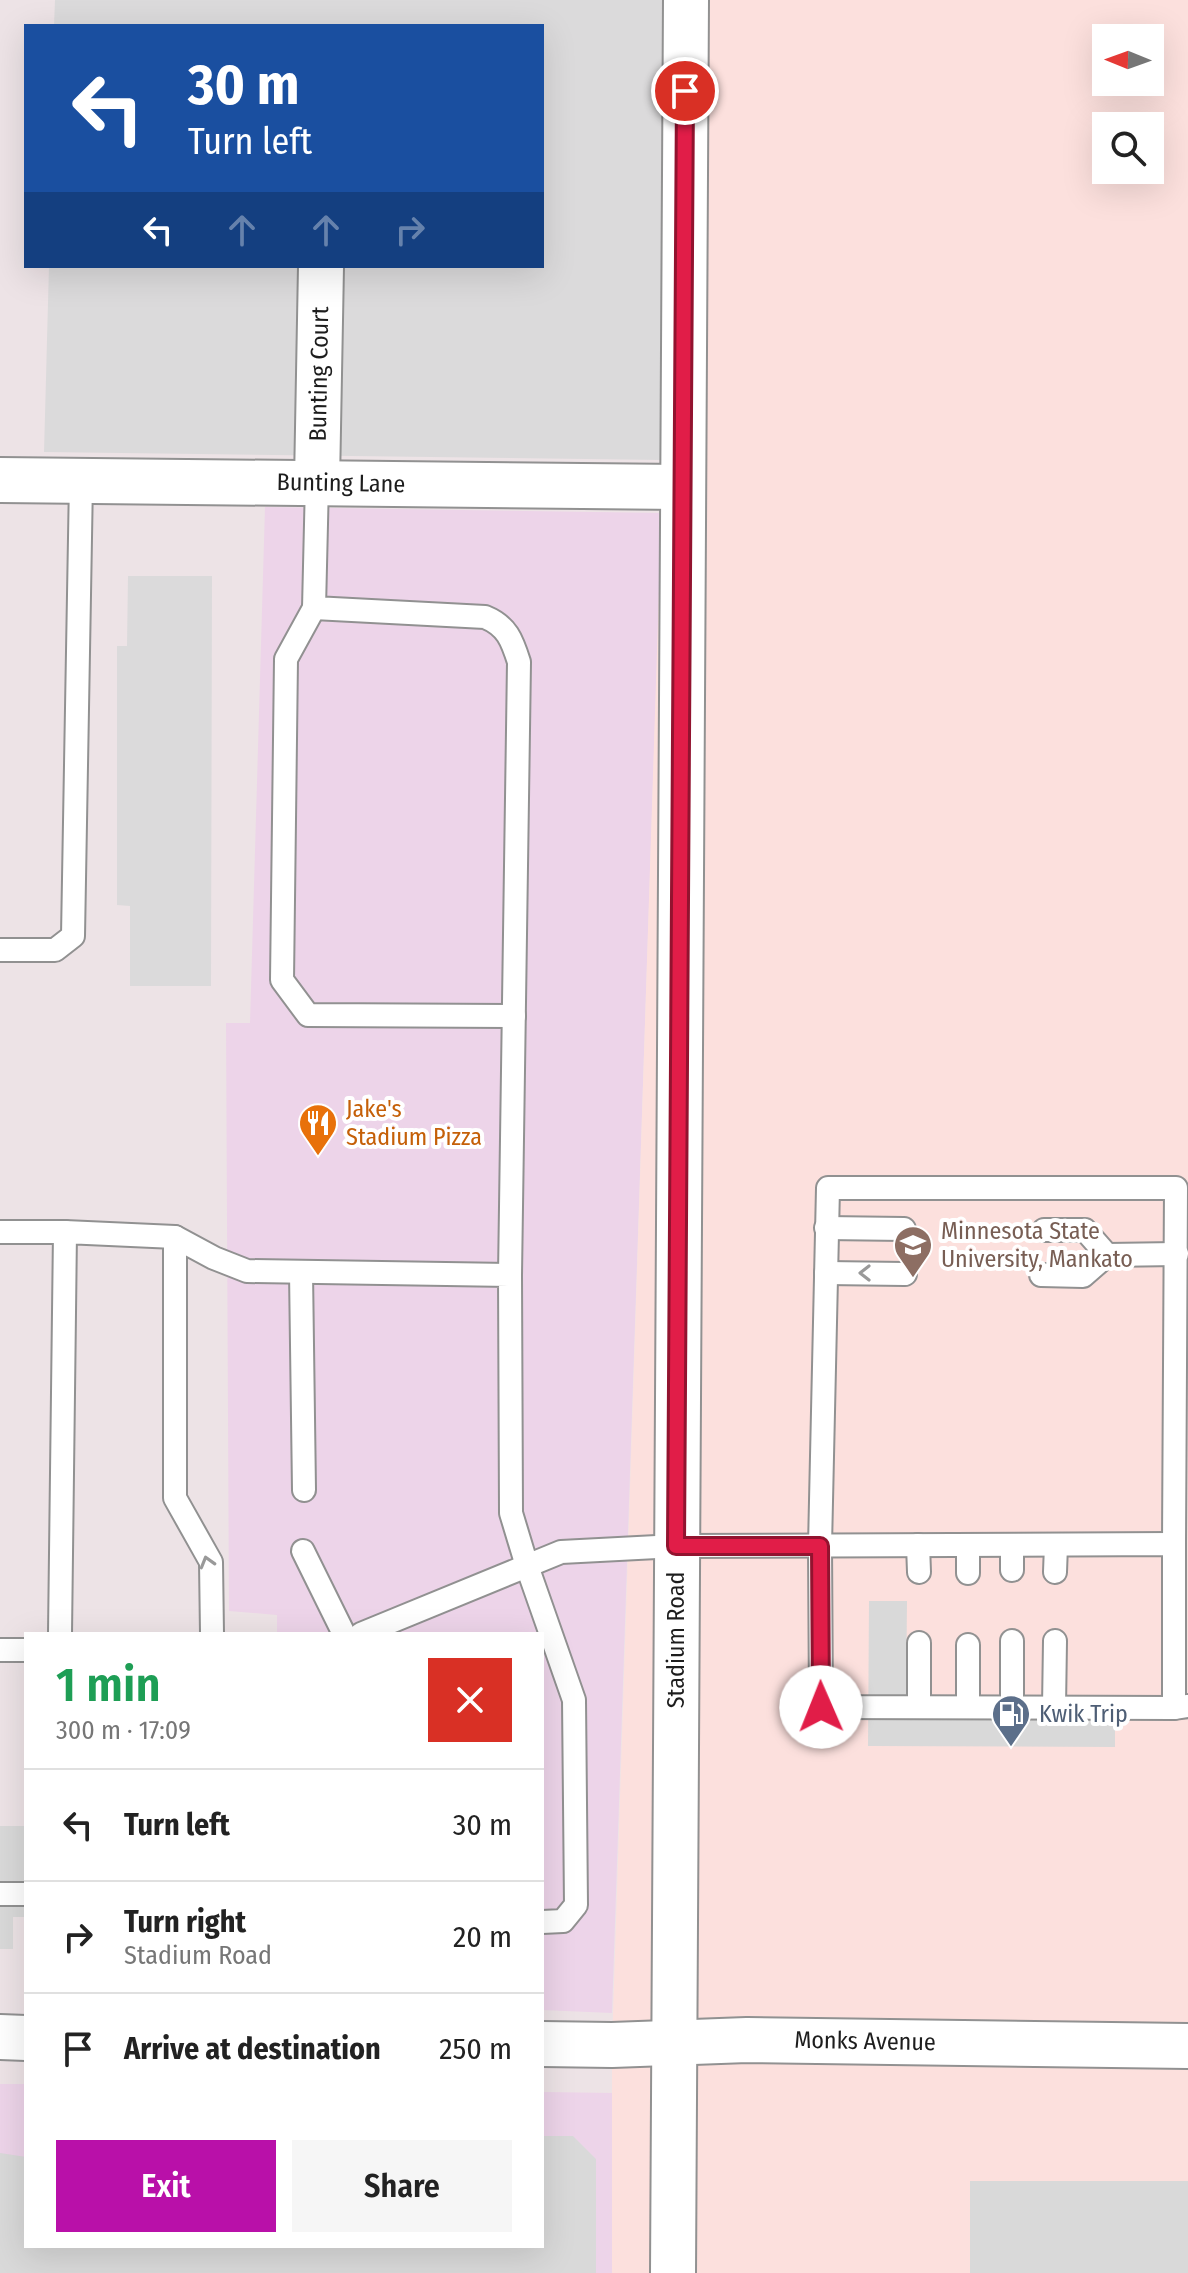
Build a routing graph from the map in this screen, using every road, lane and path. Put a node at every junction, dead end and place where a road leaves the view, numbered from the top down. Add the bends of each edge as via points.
1 (686, 0) edge
2 (321, 268) edge
3 (0, 480) edge
4 (81, 481) junction
5 (317, 482) junction
6 (682, 487) junction
7 (314, 608) junction
8 (0, 950) edge
9 (514, 1016) junction
10 (826, 1228) junction
11 (904, 1229) dead end
12 (1044, 1230) dead end
13 (0, 1232) edge
14 (65, 1232) junction
15 (175, 1237) junction
16 (1177, 1254) junction
17 (1107, 1255) junction
18 (301, 1272) junction
19 (826, 1273) junction
20 (905, 1274) dead end
21 (510, 1275) junction
22 (1041, 1275) dead end
23 (304, 1490) dead end
24 (1174, 1544) junction
25 (918, 1545) junction
26 (968, 1545) junction
27 (1012, 1545) junction
28 (1056, 1545) junction
29 (676, 1546) junction
30 (820, 1546) junction
31 (303, 1551) dead end
32 (527, 1566) junction
33 (1012, 1570) dead end
34 (919, 1572) dead end
35 (1055, 1572) dead end
36 (968, 1573) dead end
37 (60, 1632) edge
38 (212, 1632) edge
39 (343, 1632) edge
40 (366, 1632) edge
41 (1012, 1641) dead end
42 (1055, 1641) dead end
43 (919, 1643) dead end
44 (968, 1645) dead end
45 (0, 1650) edge
46 (24, 1650) edge
47 (919, 1707) junction
48 (968, 1707) junction
49 (1054, 1707) junction
50 (1181, 1707) edge
51 (1012, 1708) junction
52 (0, 1894) edge
53 (24, 1894) edge
54 (544, 1922) edge
55 (0, 2037) edge
56 (24, 2038) edge
57 (673, 2041) junction
58 (544, 2044) edge
59 (1188, 2046) edge
60 (673, 2273) edge

1 - 6 street, Stadium Road
2 - 5 street, Bunting Court
3 - 4 street, Bunting Lane
4 - 5 street, Bunting Lane
4 - 8 lane via 73,936 55,950
5 - 6 street, Bunting Lane
5 - 7 lane
6 - 29 street, Stadium Road
7 - 9 lane via 485,617 501,623 513,644 519,662
7 - 9 lane via 286,659 282,980 308,1015
9 - 21 lane
10 - 11 lane
10 - 16 lane via 828,1188 1176,1188
10 - 19 lane
12 - 17 lane via 1085,1230
13 - 14 lane
14 - 15 lane
14 - 37 lane
15 - 18 lane via 247,1271
38 -> 15 lane via 211,1562 175,1498
16 - 17 lane
16 - 24 lane
17 - 22 lane via 1083,1276
18 - 21 lane
18 - 23 lane
20 -> 19 lane
19 - 30 lane
21 - 32 lane via 511,1513
24 - 28 lane
24 - 50 lane
25 - 26 lane
25 - 30 lane
25 - 34 lane
26 - 27 lane
26 - 36 lane
27 - 28 lane
27 - 33 lane
28 - 35 lane
29 - 30 lane
29 - 32 lane via 561,1552
29 - 57 street, Stadium Road
30 - 47 lane via 821,1707
31 - 39 lane
32 - 40 lane
32 - 54 lane via 574,1700 576,1905 563,1921
41 - 51 lane
42 - 49 lane
43 - 47 lane
44 - 48 lane
45 - 46 lane
47 - 48 lane
48 - 51 lane
49 - 50 lane
49 - 51 lane
52 - 53 lane
55 - 56 street
57 - 58 street, Monks Avenue
57 - 59 street, Monks Avenue
57 - 60 street, Stadium Road

